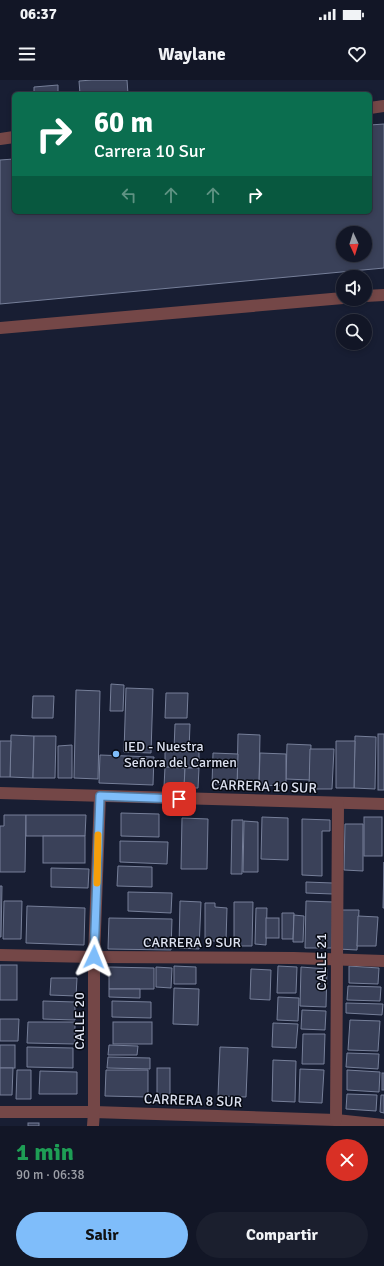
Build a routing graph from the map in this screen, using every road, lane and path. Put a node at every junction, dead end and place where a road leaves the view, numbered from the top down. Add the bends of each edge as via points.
1 (384, 106) edge
2 (372, 108) edge
3 (12, 137) edge
4 (0, 139) edge
5 (384, 294) edge
6 (372, 295) edge
7 (336, 299) edge
8 (0, 328) edge
9 (0, 793) edge
10 (100, 796) junction
11 (338, 804) junction
12 (384, 804) edge
13 (0, 955) edge
14 (94, 957) junction
15 (336, 960) junction
16 (384, 961) edge
17 (0, 1112) edge
18 (94, 1112) junction
19 (336, 1120) junction
20 (384, 1124) edge
21 (93, 1126) edge

1 - 2 street
3 - 4 street
5 - 6 street
7 - 8 street
9 - 10 street, CARRERA 10 SUR
10 - 11 street, CARRERA 10 SUR
10 - 14 street, CALLE 20
11 - 12 street, CARRERA 10 SUR
11 - 15 street, CALLE 21
13 - 14 street, CARRERA 9 SUR
14 - 15 street, CARRERA 9 SUR
14 - 18 street, CALLE 20
15 - 16 street, CARRERA 9 SUR
15 - 19 street, CALLE 21
17 - 18 street, CARRERA 8 SUR
18 - 19 street, CARRERA 8 SUR
18 - 21 street, CALLE 20
19 - 20 street, CARRERA 8 SUR

